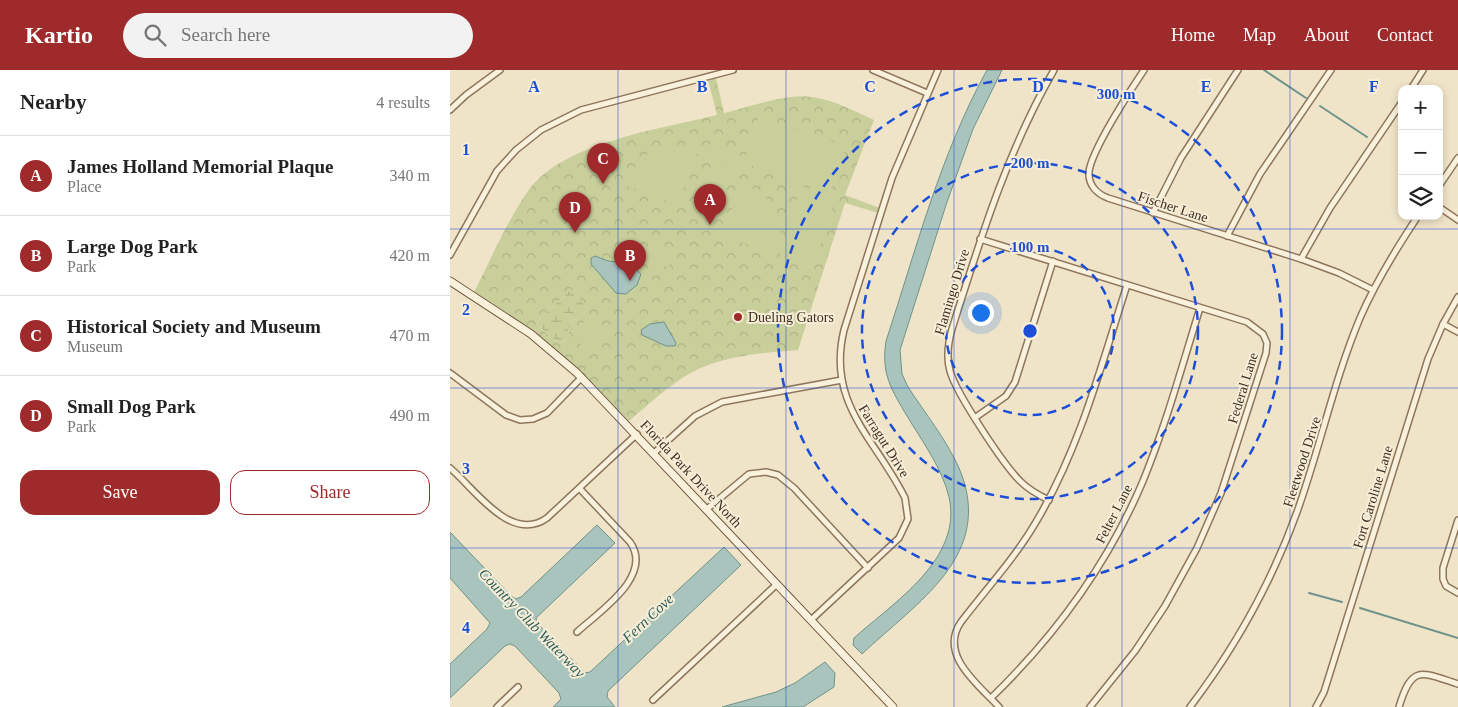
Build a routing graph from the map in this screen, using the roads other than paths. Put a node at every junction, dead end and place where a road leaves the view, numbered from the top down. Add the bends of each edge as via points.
1 (500, 70) edge
2 (733, 70) edge
3 (873, 70) edge
4 (938, 70) edge
5 (1054, 70) edge
6 (1144, 70) edge
7 (1238, 70) edge
8 (1331, 70) edge
9 (1424, 70) edge
10 (713, 73) edge
11 (1414, 85) edge
12 (926, 93) junction
13 (1398, 108) edge
14 (450, 110) edge
15 (1458, 158) edge
16 (1443, 180) edge
17 (1443, 210) edge
18 (1153, 213) junction
19 (1415, 220) edge
20 (1458, 220) edge
21 (1227, 236) junction
22 (980, 239) junction
23 (450, 255) edge
24 (1301, 259) junction
25 (1053, 261) junction
26 (450, 281) edge
27 (1127, 285) junction
28 (1373, 290) junction
29 (1458, 297) edge
30 (1200, 308) junction
31 (1443, 324) junction
32 (1458, 332) edge
33 (450, 373) edge
34 (582, 378) junction
35 (842, 380) junction
36 (976, 417) junction
37 (637, 434) junction
38 (654, 453) junction
39 (450, 468) edge
40 (580, 489) junction
41 (1049, 500) junction
42 (707, 509) junction
43 (1458, 520) edge
44 (868, 568) junction
45 (777, 584) junction
46 (1458, 593) edge
47 (811, 620) junction
48 (578, 632) dead end
49 (1458, 684) edge
50 (518, 687) dead end
51 (991, 698) junction
52 (653, 700) dead end
53 (497, 707) edge
54 (893, 707) edge
55 (1000, 707) edge
56 (1090, 707) edge
57 (1190, 707) edge
58 (1316, 707) edge
59 (1399, 707) edge

1 - 14 street
2 - 10 street
3 - 12 street
4 - 12 street, Farragut Drive
5 - 22 street, Flamingo Drive via 1006,167
6 - 18 street, Fischer Lane via 1109,128 1089,173 1092,186 1102,196
7 - 18 street via 1180,158
8 - 21 street via 1256,182
9 - 11 street
10 - 23 street via 581,110 540,130 497,171
12 - 35 street, Farragut Drive via 892,178 847,321 841,348
13 - 24 street via 1335,200
15 - 16 street
17 - 20 street
18 - 21 street, Fischer Lane
19 - 28 street, Fleetwood Drive
21 - 24 street, Fischer Lane
22 - 25 street, Federal Lane
22 - 36 street, Flamingo Drive via 948,349 954,381
24 - 28 street, Fischer Lane
25 - 27 street, Federal Lane
25 - 36 street via 1015,382 1006,396
26 - 34 street, Florida Park Drive North via 531,334
27 - 30 street, Federal Lane
27 - 41 street via 1083,422
28 - 57 street, Fleetwood Drive via 1352,339 1289,533 1251,613
29 - 31 street, Fort Caroline Lane
30 - 51 street, Felter Lane via 1151,461 1116,537 1068,613
30 - 56 street, Federal Lane via 1257,328 1266,341 1264,361 1228,476 1197,548 1151,628
31 - 32 street
31 - 58 street, Fort Caroline Lane via 1424,371
33 - 34 street via 510,418 522,420 537,418 549,411
34 - 37 street, Florida Park Drive North
35 - 38 street via 722,402 695,416
35 - 44 street, Farragut Drive via 852,414 902,492 908,507 908,523 902,535
36 - 41 street, Flamingo Drive via 1017,477
37 - 38 street, Florida Park Drive North
37 - 40 street
38 - 42 street, Florida Park Drive North
39 - 40 street via 502,517 518,525 544,521
40 - 48 street via 632,545 637,564 632,578
41 - 51 street via 1016,554 958,626 954,638 955,652 964,668
42 - 44 street via 749,474 766,472 778,475
42 - 45 street, Florida Park Drive North
43 - 46 street via 1442,574 1446,586
44 - 47 street, Farragut Drive
45 - 47 street, Florida Park Drive North
45 - 52 street
47 - 54 street, Florida Park Drive North
49 - 59 street via 1426,674 1416,676 1407,684
50 - 53 street
51 - 55 street

